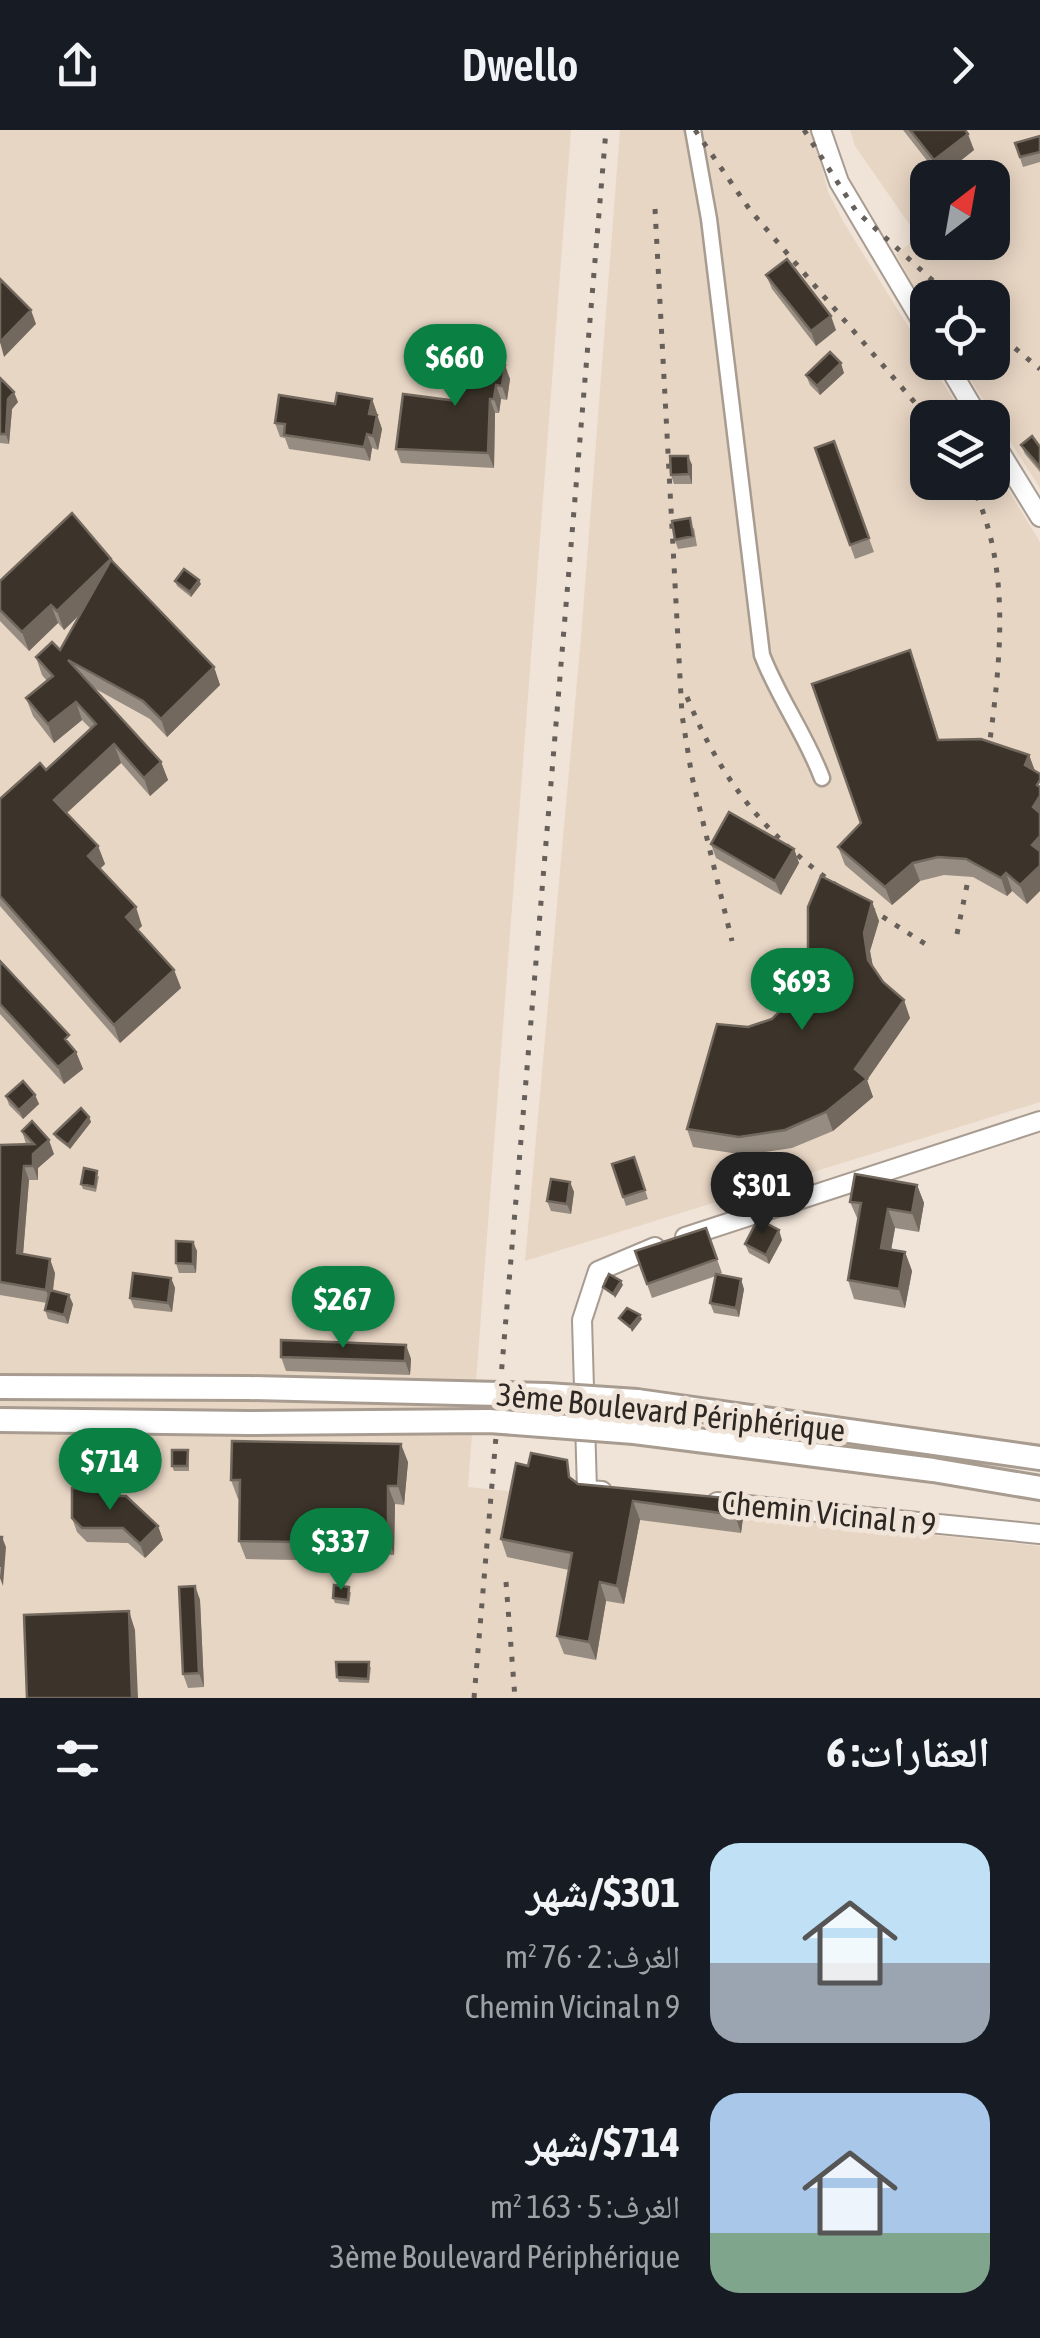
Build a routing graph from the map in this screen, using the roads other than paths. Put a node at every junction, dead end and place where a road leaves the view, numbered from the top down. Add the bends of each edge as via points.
1 (693, 130) edge
2 (821, 130) edge
3 (910, 302) edge
4 (1010, 468) edge
5 (1040, 517) edge
6 (822, 778) dead end
7 (1040, 1121) edge
8 (0, 1387) edge
9 (0, 1420) edge
10 (1040, 1458) edge
11 (1040, 1488) edge
12 (625, 1493) edge
13 (702, 1501) edge
14 (1040, 1534) edge

1 - 6 street via 710,219 762,655
2 - 3 street via 839,182
4 - 5 street
7 - 12 street via 598,1271 582,1320 586,1490
8 - 10 highway, 3ème Boulevard Périphérique, bridge via 527,1394 637,1402
9 - 11 highway, 3ème Boulevard Périphérique, bridge via 472,1420 634,1432
13 - 14 street, Chemin Vicinal n 9

